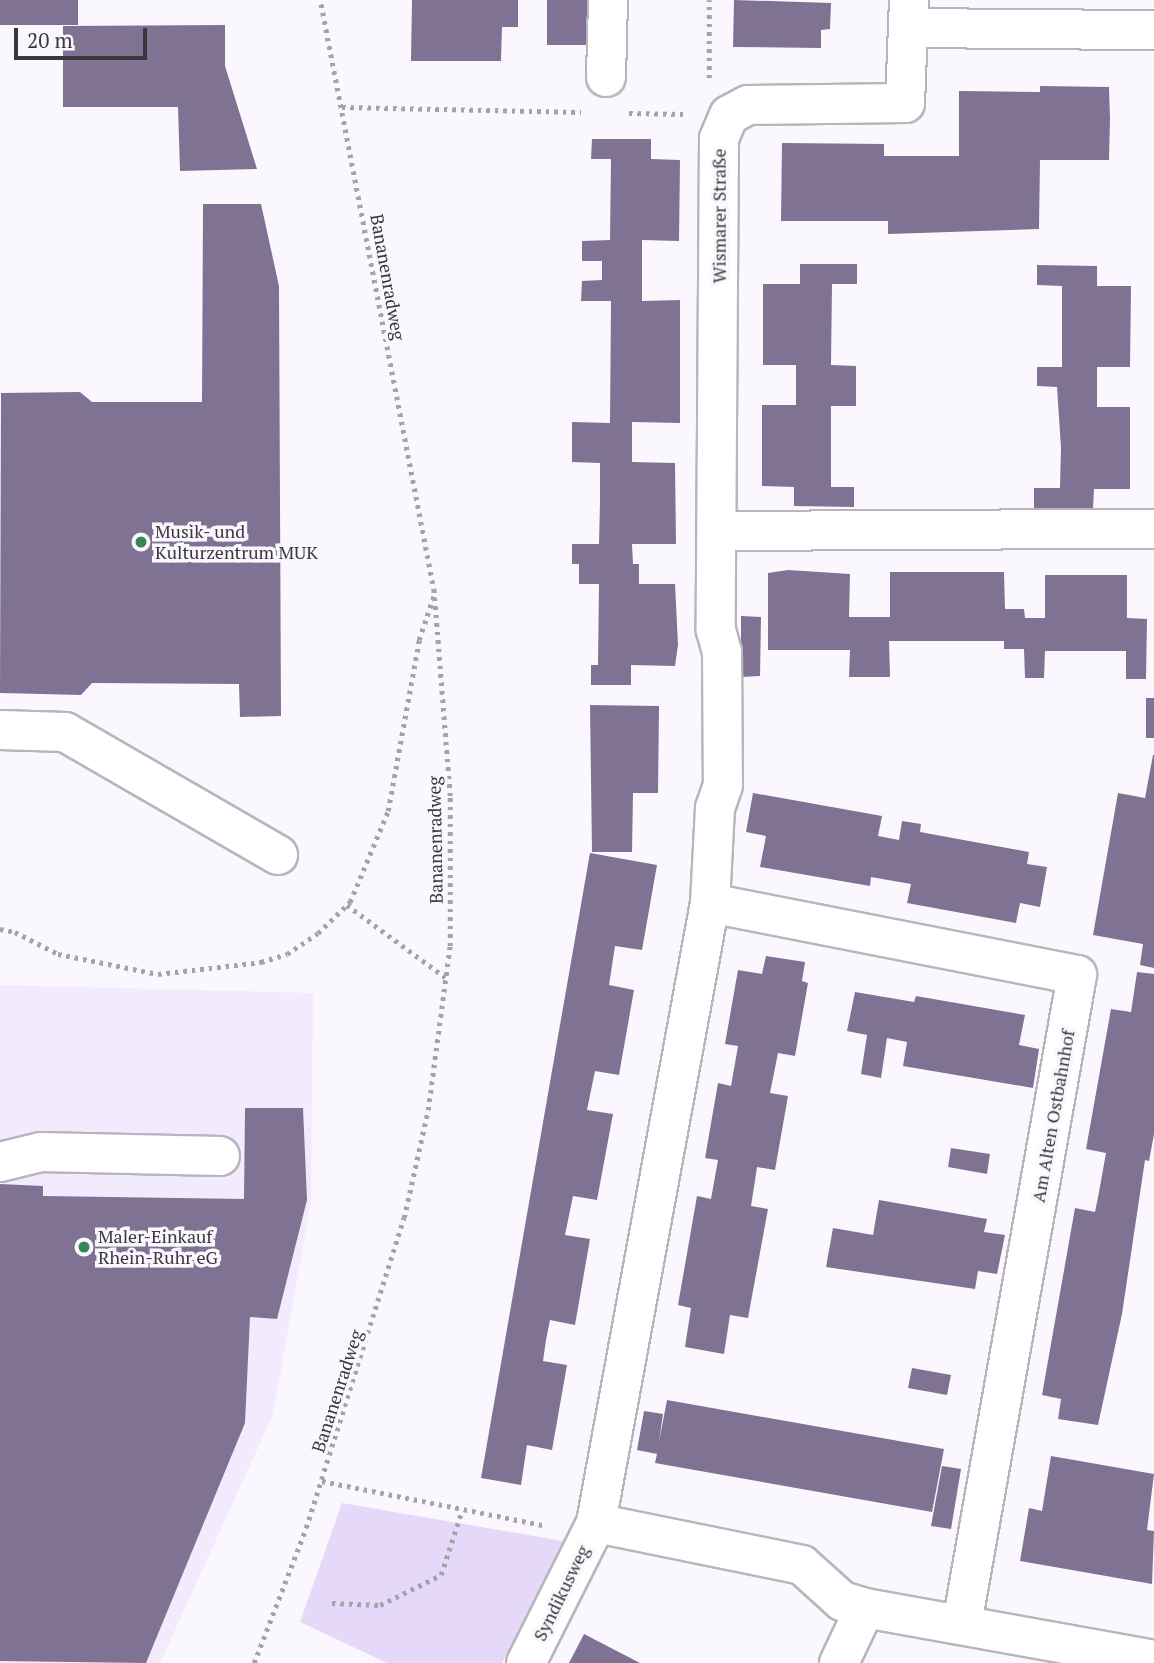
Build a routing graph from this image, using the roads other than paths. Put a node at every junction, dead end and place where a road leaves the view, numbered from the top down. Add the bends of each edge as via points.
1 (608, 0) edge
2 (909, 14) edge
3 (1154, 30) edge
4 (606, 77) dead end
5 (1154, 529) edge
6 (717, 531) junction
7 (0, 730) edge
8 (278, 855) dead end
9 (710, 904) junction
10 (220, 1156) dead end
11 (0, 1162) edge
12 (596, 1524) junction
13 (865, 1608) junction
14 (962, 1624) junction
15 (1059, 1653) edge
16 (1154, 1660) edge
17 (527, 1663) edge
18 (839, 1663) edge

1 - 4 street
2 - 3 street
2 - 6 street, Wismarer Straße via 905,103 748,106 729,114 719,139
5 - 6 street
6 - 9 street, Wismarer Straße via 723,785 715,808
7 - 8 street via 65,732
9 - 12 street
9 - 14 street, Am Alten Ostbahnhof via 1077,975
10 - 11 street via 41,1152
12 - 13 street via 802,1565 842,1601
12 - 17 street, Syndikusweg
13 - 14 street
13 - 18 street
14 - 15 street
15 - 16 street

